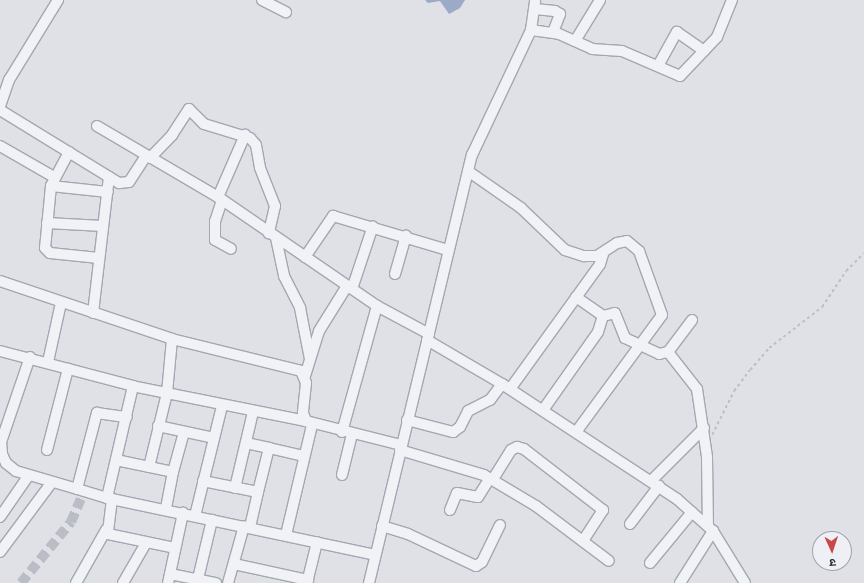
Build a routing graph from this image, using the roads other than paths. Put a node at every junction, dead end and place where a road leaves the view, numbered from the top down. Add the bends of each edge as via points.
1 (58, 0) edge
2 (262, 0) edge
3 (732, 0) edge
4 (598, 1) edge
5 (535, 5) edge
6 (286, 12) dead end
7 (531, 30) junction
8 (553, 32) junction
9 (575, 41) junction
10 (704, 51) junction
11 (659, 64) junction
12 (0, 106) edge
13 (0, 110) edge
14 (97, 126) dead end
15 (245, 135) junction
16 (0, 146) edge
17 (69, 152) junction
18 (148, 157) junction
19 (468, 170) junction
20 (110, 177) junction
21 (53, 181) junction
22 (108, 192) junction
23 (220, 198) junction
24 (47, 223) junction
25 (103, 226) junction
26 (373, 226) junction
27 (272, 236) junction
28 (406, 236) junction
29 (231, 249) dead end
30 (448, 250) junction
31 (603, 254) junction
32 (305, 257) junction
33 (99, 258) junction
34 (395, 274) dead end
35 (0, 281) edge
36 (349, 287) junction
37 (576, 297) junction
38 (61, 303) junction
39 (377, 306) junction
40 (93, 313) junction
41 (603, 316) junction
42 (692, 320) dead end
43 (428, 337) junction
44 (172, 339) junction
45 (638, 347) junction
46 (0, 351) edge
47 (668, 352) junction
48 (30, 357) junction
49 (310, 359) junction
50 (48, 362) junction
51 (68, 369) junction
52 (305, 376) junction
53 (133, 386) junction
54 (506, 386) junction
55 (167, 393) junction
56 (222, 406) junction
57 (543, 410) junction
58 (253, 412) junction
59 (127, 417) junction
60 (407, 420) junction
61 (309, 423) junction
62 (158, 426) junction
63 (704, 428) junction
64 (184, 432) junction
65 (576, 432) junction
66 (347, 433) junction
67 (214, 438) junction
68 (246, 443) junction
69 (400, 447) junction
70 (269, 448) junction
71 (47, 450) dead end
72 (303, 456) junction
73 (116, 460) junction
74 (2, 466) edge
75 (149, 467) junction
76 (173, 472) junction
77 (29, 475) junction
78 (342, 475) dead end
79 (491, 479) junction
80 (203, 481) junction
81 (52, 482) junction
82 (655, 484) junction
83 (235, 488) junction
84 (77, 490) junction
85 (258, 492) junction
86 (110, 498) junction
87 (166, 509) junction
88 (450, 510) dead end
89 (692, 512) junction
90 (183, 513) junction
91 (0, 516) edge
92 (195, 516) junction
93 (212, 520) junction
94 (630, 524) dead end
95 (500, 525) dead end
96 (382, 526) junction
97 (247, 527) junction
98 (710, 528) junction
99 (106, 530) junction
100 (286, 535) junction
101 (583, 541) junction
102 (317, 542) junction
103 (146, 543) junction
104 (175, 548) junction
105 (0, 552) edge
106 (375, 555) junction
107 (609, 561) dead end
108 (650, 563) dead end
109 (234, 564) junction
110 (276, 578) edge
111 (169, 579) edge
112 (198, 582) edge
113 (308, 582) edge
114 (76, 583) edge
115 (123, 583) edge
116 (216, 583) edge
117 (228, 583) edge
118 (369, 583) edge
119 (680, 583) edge
120 (745, 583) edge

1 - 12 street via 9,80
2 - 6 street
3 - 10 street via 720,32
4 - 9 street
5 - 7 street
5 - 8 street via 560,14
7 - 8 street
7 - 19 street via 472,155
8 - 9 street
9 - 11 street via 592,49 622,51
10 - 11 street via 684,75
10 - 11 street via 677,32
13 - 17 street
14 - 18 street
15 - 18 street via 207,126 189,109 172,135
15 - 23 street
15 - 27 street via 256,145 260,168 274,199
16 - 21 street
17 - 20 street
17 - 21 street
18 - 20 street via 129,182 120,183
18 - 23 street
19 - 30 street
19 - 31 street via 521,208 562,248 591,257
20 - 22 street
21 - 22 street
21 - 24 street
22 - 25 street
23 - 27 street
23 - 29 street via 215,221 216,240
24 - 25 street
24 - 33 street via 44,248 47,252
25 - 33 street
26 - 28 street
26 - 32 street via 333,216
26 - 36 street
27 - 32 street
27 - 49 street via 284,276 300,308
28 - 30 street
28 - 34 street
30 - 43 street
31 - 37 street via 600,264
31 - 45 street via 621,241 632,242 639,251 655,292 662,315
32 - 36 street
33 - 40 street
35 - 38 street
36 - 39 street
36 - 49 street via 322,324
37 - 41 street
37 - 54 street
38 - 40 street
38 - 50 street
39 - 43 street
39 - 66 street
40 - 44 street
41 - 45 street via 615,312 622,335
41 - 57 street via 598,332
42 - 47 street
43 - 54 street
43 - 60 street
44 - 52 street via 294,368
44 - 55 street
45 - 47 street via 659,354
45 - 65 street
46 - 48 street
47 - 63 street via 697,389
48 - 50 street
48 - 74 street via 1,442
49 - 52 street
50 - 51 street
51 - 53 street
51 - 71 street
52 - 61 street via 303,413
53 - 55 street
53 - 59 street
54 - 57 street
54 - 60 street via 490,400 468,410 458,430 453,432
55 - 56 street
55 - 62 street
56 - 58 street
56 - 67 street
57 - 65 street
58 - 61 street
58 - 68 street
59 - 73 street
59 - 84 street via 97,413
60 - 69 street
61 - 66 street
61 - 72 street
62 - 64 street
62 - 75 street
63 - 82 street
63 - 98 street
64 - 67 street
64 - 76 street
65 - 82 street
66 - 69 street
66 - 78 street
67 - 80 street
68 - 70 street
68 - 83 street
69 - 79 street
69 - 96 street
70 - 72 street
70 - 85 street
72 - 100 street
73 - 75 street
73 - 86 street
74 - 77 street
75 - 76 street
76 - 87 street
77 - 81 street
77 - 91 street
79 - 88 street via 478,497 457,493
79 - 101 street
79 - 101 street via 511,450 522,448 601,508 603,512
80 - 83 street
80 - 92 street
81 - 84 street
81 - 105 street
82 - 89 street
82 - 94 street
83 - 85 street
84 - 86 street
85 - 97 street
86 - 87 street
86 - 99 street
87 - 90 street
89 - 98 street
89 - 108 street
90 - 92 street
90 - 104 street
92 - 93 street
93 - 97 street
93 - 112 street
95 - 96 street via 482,562 476,566 408,534
96 - 106 street
97 - 100 street
97 - 109 street
98 - 119 street
98 - 120 street
99 - 103 street via 110,535
99 - 114 street
100 - 102 street
101 - 107 street
102 - 106 street
102 - 113 street
103 - 104 street
103 - 115 street
104 - 111 street
106 - 118 street
109 - 110 street
109 - 117 street
110 - 113 street
111 - 112 street
112 - 116 street

